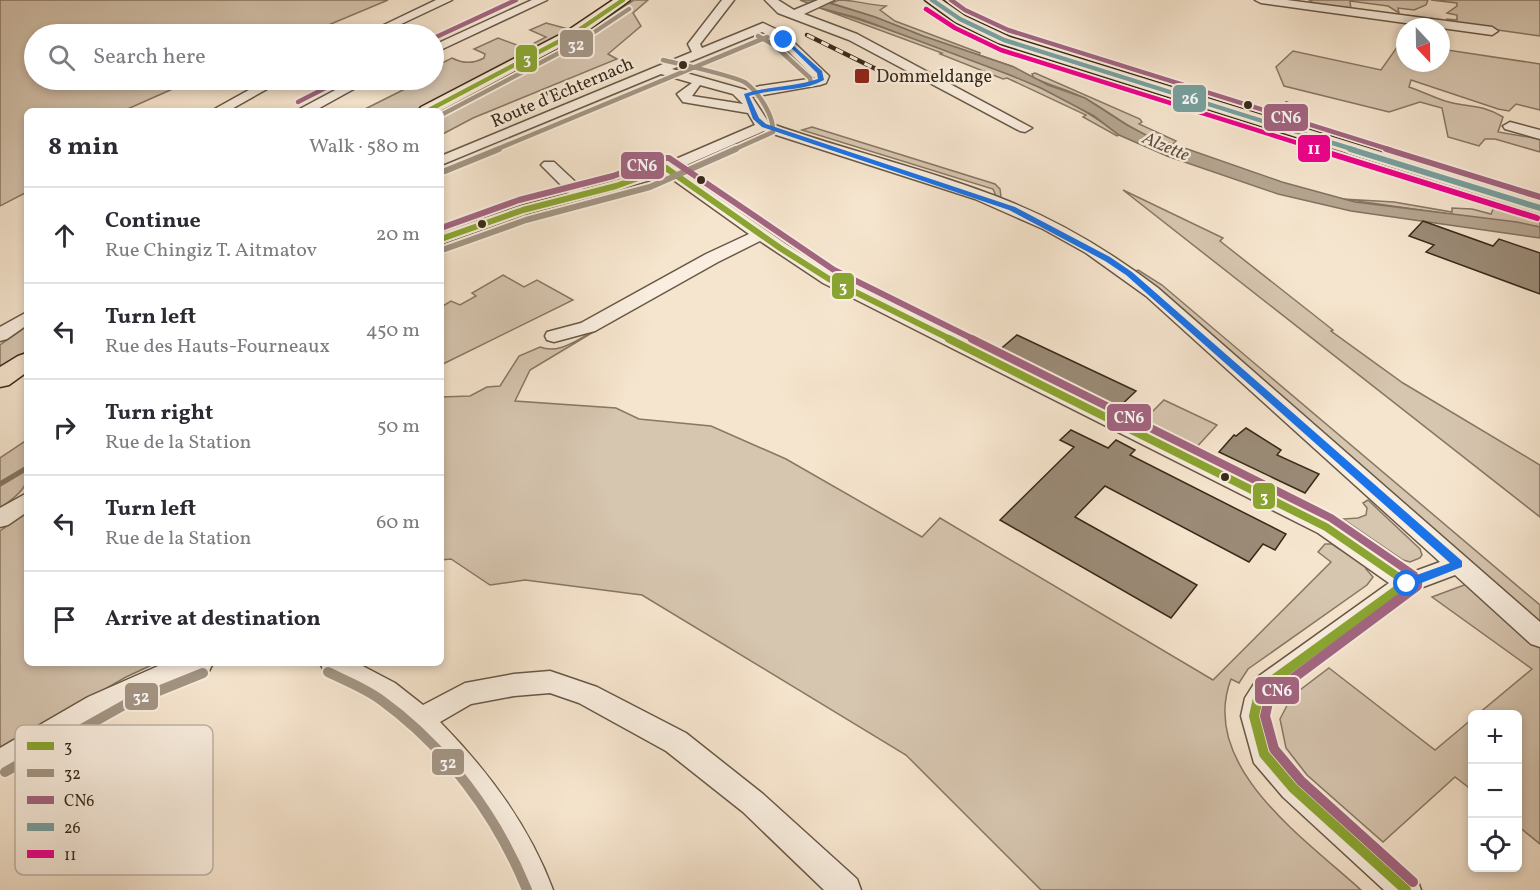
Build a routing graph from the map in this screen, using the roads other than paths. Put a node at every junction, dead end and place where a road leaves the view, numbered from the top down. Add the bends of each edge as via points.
1 (446, 0) edge
2 (541, 0) edge
3 (623, 0) edge
4 (728, 0) edge
5 (771, 0) edge
6 (828, 0) edge
7 (932, 0) edge
8 (1261, 0) edge
9 (797, 13) junction
10 (393, 24) edge
11 (1492, 31) dead end
12 (444, 44) edge
13 (699, 54) junction
14 (660, 70) junction
15 (694, 86) dead end
16 (257, 90) edge
17 (344, 90) edge
18 (746, 95) junction
19 (224, 108) edge
20 (309, 108) edge
21 (433, 108) edge
22 (752, 110) junction
23 (764, 126) junction
24 (1510, 126) dead end
25 (1025, 128) dead end
26 (1540, 135) edge
27 (444, 160) edge
28 (549, 165) dead end
29 (666, 168) junction
30 (580, 195) junction
31 (1540, 208) edge
32 (760, 235) junction
33 (444, 238) edge
34 (24, 319) edge
35 (0, 335) edge
36 (554, 336) dead end
37 (24, 363) edge
38 (0, 379) edge
39 (24, 503) edge
40 (0, 519) edge
41 (1458, 564) junction
42 (1407, 584) junction
43 (1540, 637) edge
44 (190, 666) edge
45 (339, 666) edge
46 (422, 720) junction
47 (65, 725) edge
48 (15, 754) edge
49 (0, 763) edge
50 (538, 890) edge
51 (846, 890) edge
52 (1406, 890) edge

1 - 10 street
2 - 12 street
3 - 21 main road via 573,34
4 - 13 street via 694,44
5 - 9 street via 782,10
6 - 9 street
7 - 31 main road via 960,19 1004,39
8 - 11 street
9 - 25 street
13 - 14 street, Route d'Echternach
13 - 18 street, Route d'Echternach via 763,27 784,40 819,72 821,80
14 - 18 street
14 - 27 street, Route d'Echternach
15 - 22 street via 684,94 688,99
16 - 19 street
17 - 20 street
18 - 22 street
22 - 23 street
23 - 29 street
23 - 41 street via 1012,208 1107,259 1152,292
24 - 26 street
28 - 30 street
29 - 30 street
29 - 32 street
30 - 33 street
32 - 36 street via 588,327
32 - 42 street via 867,299 1326,526
34 - 35 street
37 - 38 main road
39 - 40 street
41 - 42 street
41 - 43 street
42 - 52 street via 1268,684 1258,698 1254,716 1264,754 1293,788
44 - 47 street via 131,686
45 - 46 street via 384,690
46 - 50 street via 498,813 525,856
46 - 51 street via 465,694 514,685 550,682 588,695 676,742 753,803
48 - 49 street

